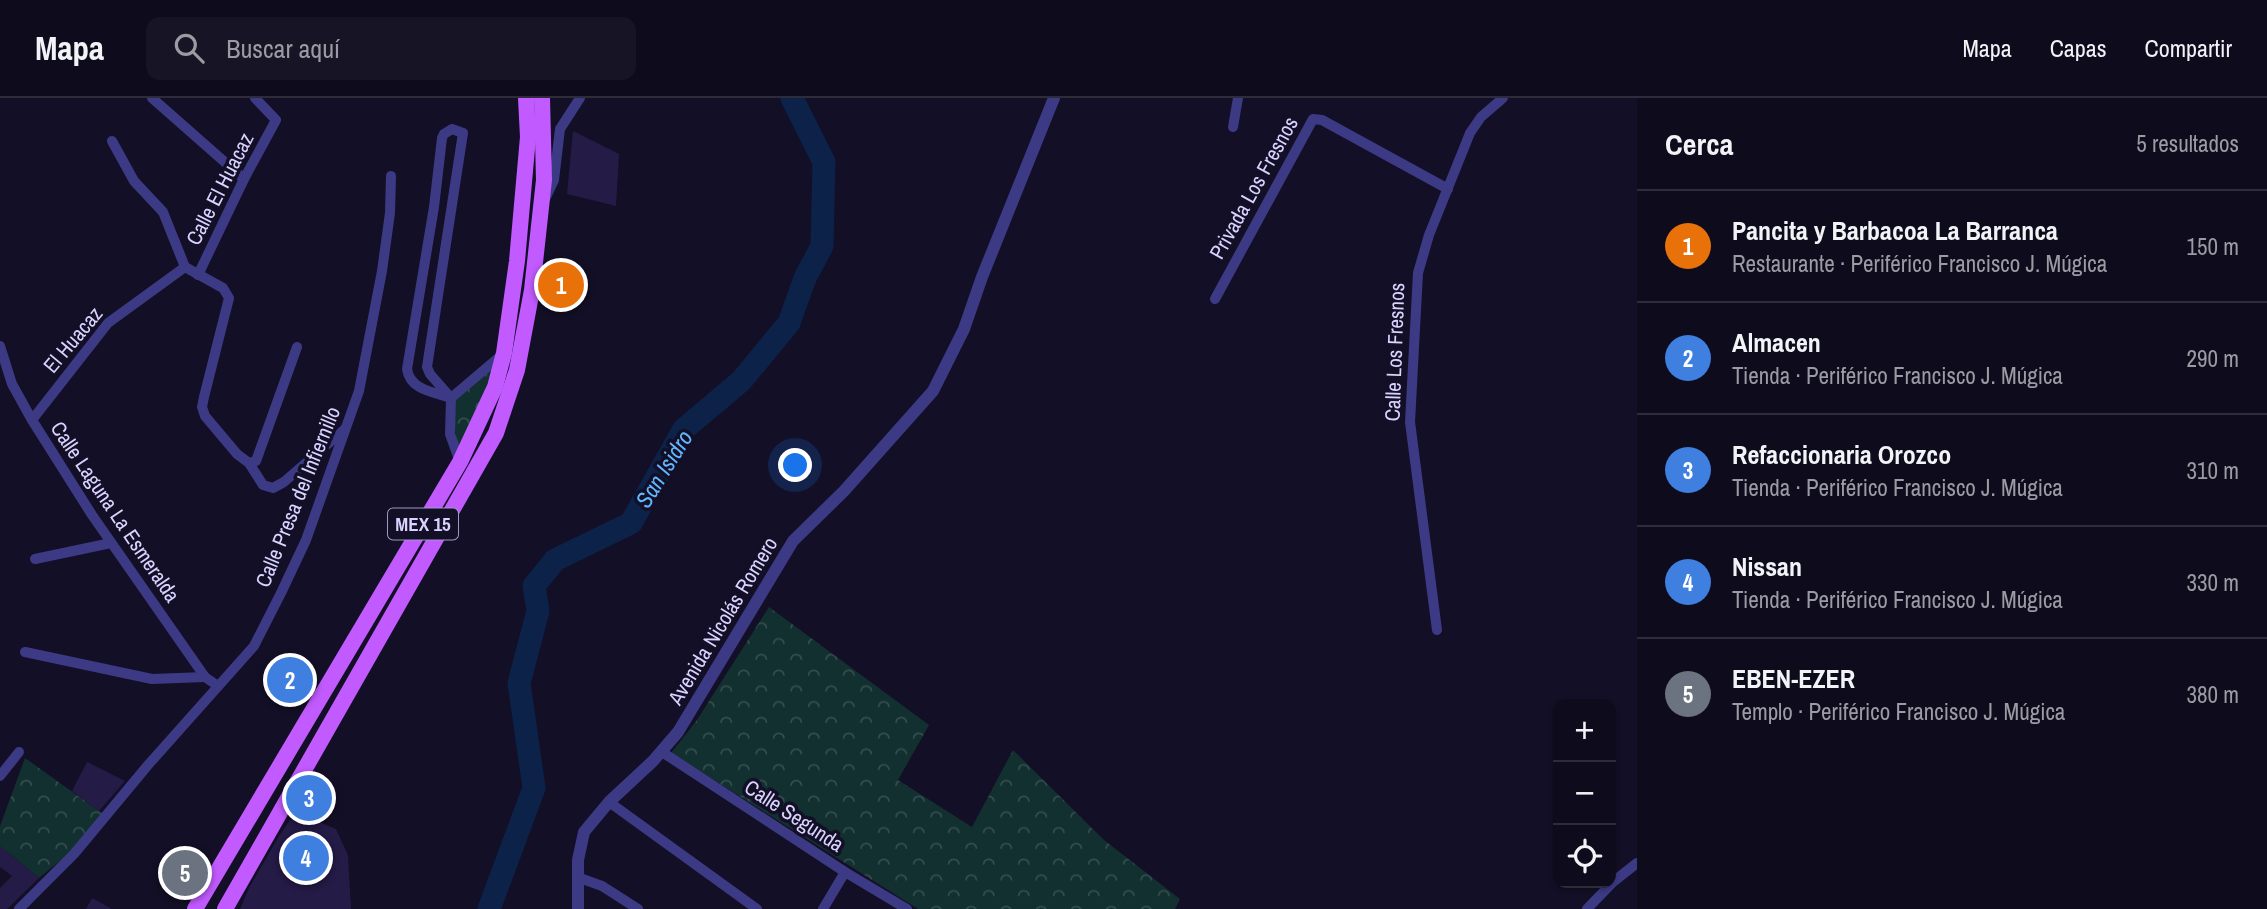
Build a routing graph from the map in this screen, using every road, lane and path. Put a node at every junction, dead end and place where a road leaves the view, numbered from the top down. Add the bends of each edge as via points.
1 (152, 98) edge
2 (255, 98) edge
3 (526, 98) edge
4 (542, 98) edge
5 (580, 98) edge
6 (1054, 98) edge
7 (1238, 98) edge
8 (1503, 98) edge
9 (1233, 127) dead end
10 (112, 141) dead end
11 (442, 144) junction
12 (461, 148) junction
13 (391, 176) dead end
14 (244, 179) junction
15 (1448, 189) junction
16 (434, 207) junction
17 (541, 208) junction
18 (452, 210) junction
19 (185, 267) junction
20 (198, 275) junction
21 (1215, 299) dead end
22 (415, 310) junction
23 (434, 312) junction
24 (0, 346) edge
25 (297, 347) dead end
26 (504, 353) junction
27 (451, 398) junction
28 (32, 420) junction
29 (348, 426) junction
30 (460, 462) junction
31 (249, 463) junction
32 (111, 543) junction
33 (35, 559) dead end
34 (1437, 630) dead end
35 (24, 652) dead end
36 (205, 677) junction
37 (218, 686) junction
38 (19, 752) dead end
39 (662, 752) junction
40 (0, 776) edge
41 (609, 802) junction
42 (1637, 863) edge
43 (845, 873) junction
44 (577, 877) junction
45 (19, 909) edge
46 (195, 909) edge
47 (225, 909) edge
48 (578, 909) edge
49 (638, 909) edge
50 (757, 909) edge
51 (823, 909) edge
52 (907, 909) edge
53 (1587, 909) edge

1 - 14 street
2 - 14 street, Calle El Huacaz via 276,120
3 - 26 main road, MEX 15 via 528,136
4 - 17 main road, MEX 15
5 - 17 street via 560,130 554,180
6 - 39 street, Avenida Nicolás Romero via 964,329 933,391 793,541
7 - 9 street
8 - 15 street, Calle Los Fresnos via 1470,133
10 - 19 street via 134,181 163,212
11 - 12 street
11 - 12 street via 444,134 455,129 463,133
11 - 16 street
12 - 18 street
13 - 29 street, Calle Presa del Infiernillo via 382,271 362,379
14 - 20 street, Calle El Huacaz
15 - 21 street, Privada Los Fresnos via 1313,119
15 - 34 street, Calle Los Fresnos via 1418,273 1410,422
16 - 18 street
16 - 22 street
17 - 47 main road, MEX 15 via 525,335 496,433
18 - 23 street
19 - 20 street
19 - 28 street, El Huacaz via 108,323
20 - 31 street via 223,288 229,298 202,408
22 - 23 street
22 - 27 street via 409,378 414,386
23 - 27 street via 427,367
24 - 28 street, Calle Laguna La Esmeralda via 12,384
25 - 31 street via 256,461
26 - 27 street
26 - 30 main road, MEX 15 via 495,387
27 - 30 street via 450,433
28 - 32 street, Calle Laguna La Esmeralda
29 - 31 street via 273,488 263,485
29 - 37 street, Calle Presa del Infiernillo via 281,593 254,646
30 - 46 main road, MEX 15
32 - 33 street
32 - 36 street, Calle Laguna La Esmeralda
35 - 36 street via 152,679
36 - 37 street, Calle Laguna La Esmeralda
37 - 45 street, Calle Presa del Infiernillo via 74,855
38 - 40 street
39 - 41 street, Avenida Nicolás Romero
39 - 43 street, Calle Segunda
41 - 44 street, Avenida Nicolás Romero via 584,832
41 - 50 street
42 - 53 street
43 - 51 street
43 - 52 street, Calle Segunda
44 - 48 street, Avenida Nicolás Romero
44 - 49 street via 602,886

